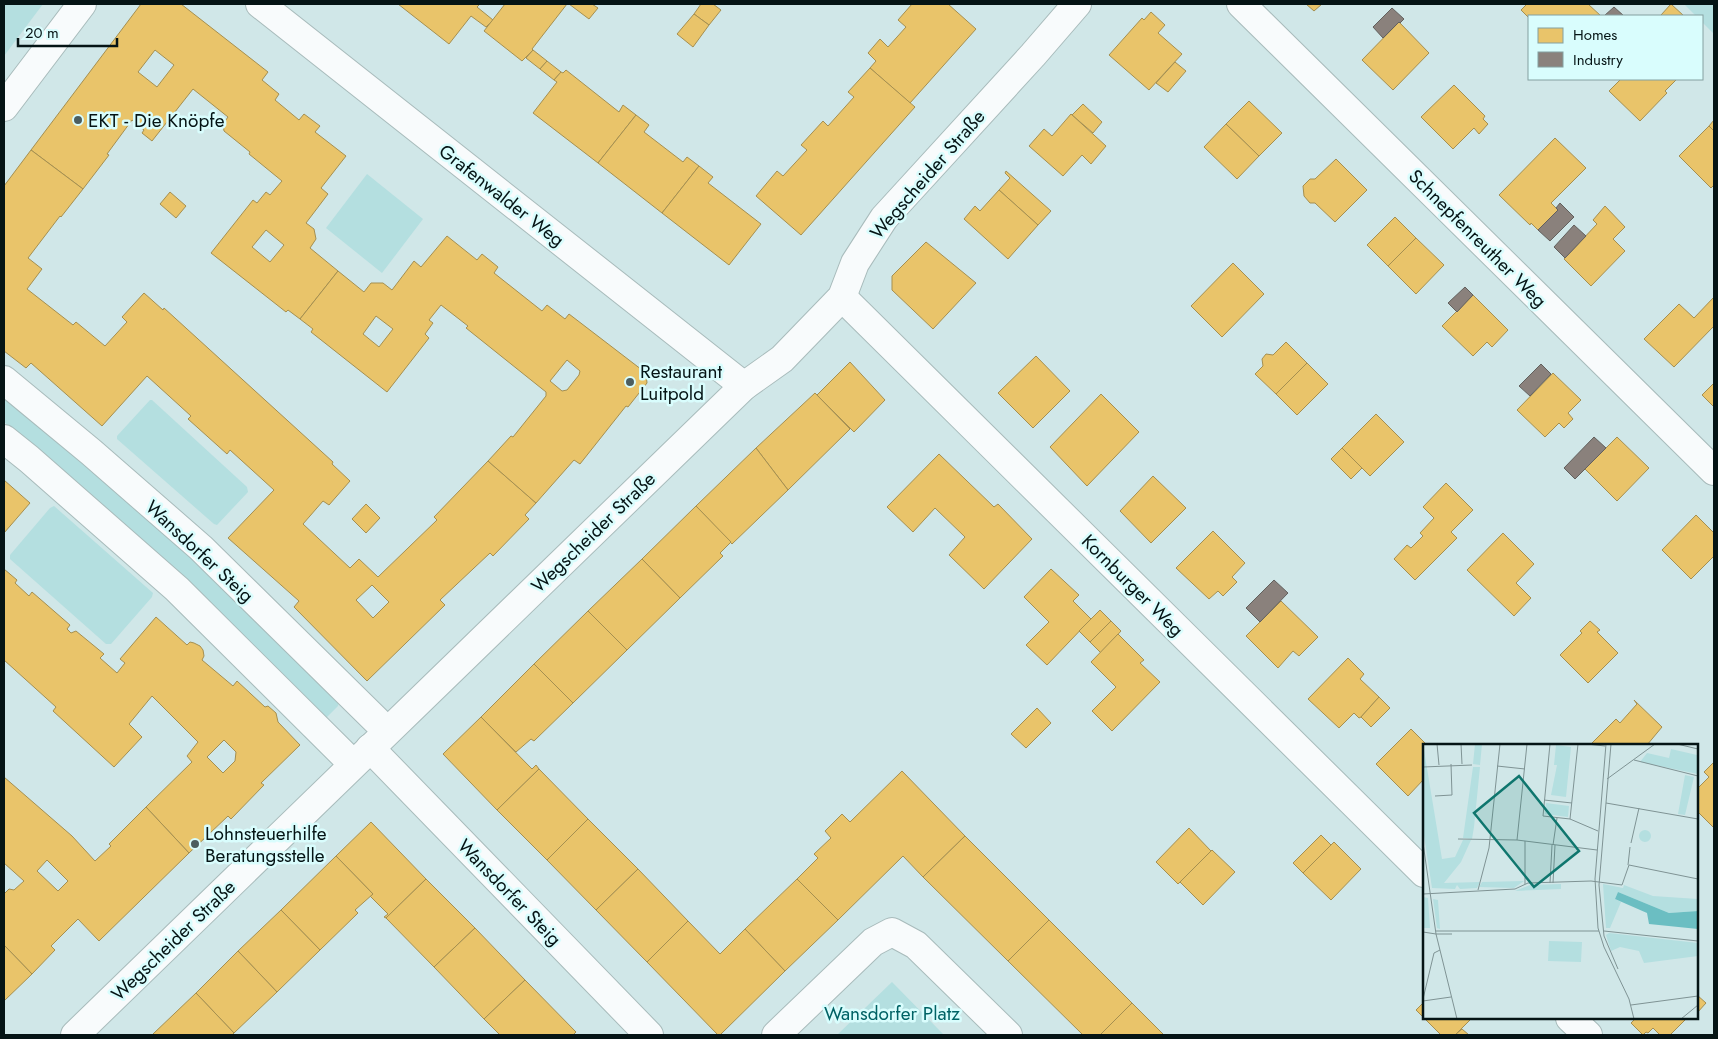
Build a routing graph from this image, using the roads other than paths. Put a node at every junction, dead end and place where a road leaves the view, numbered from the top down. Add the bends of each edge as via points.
1 (82, 4) edge
2 (260, 4) edge
3 (1077, 4) edge
4 (1241, 4) edge
5 (4, 107) edge
6 (842, 297) junction
7 (4, 380) edge
8 (744, 386) junction
9 (4, 439) edge
10 (1714, 471) edge
11 (370, 748) junction
12 (1423, 872) edge
13 (1571, 1019) edge
14 (75, 1035) edge
15 (649, 1035) edge
16 (776, 1035) edge
17 (1008, 1035) edge
18 (1588, 1035) edge

1 - 5 street
2 - 8 street, Grafenwalder Weg
3 - 6 street, Wegscheider Straße via 884,218 855,263
4 - 10 street, Schnepfenreuther Weg
6 - 8 street, Wegscheider Straße via 782,359
6 - 12 street, Kornburger Weg
7 - 11 street, Wansdorfer Steig via 201,548
8 - 11 street, Wegscheider Straße
9 - 11 street, Wansdorfer Steig via 177,589
11 - 14 street, Wegscheider Straße
11 - 15 street, Wansdorfer Steig
13 - 18 street
16 - 17 street via 873,942 892,932 916,945

